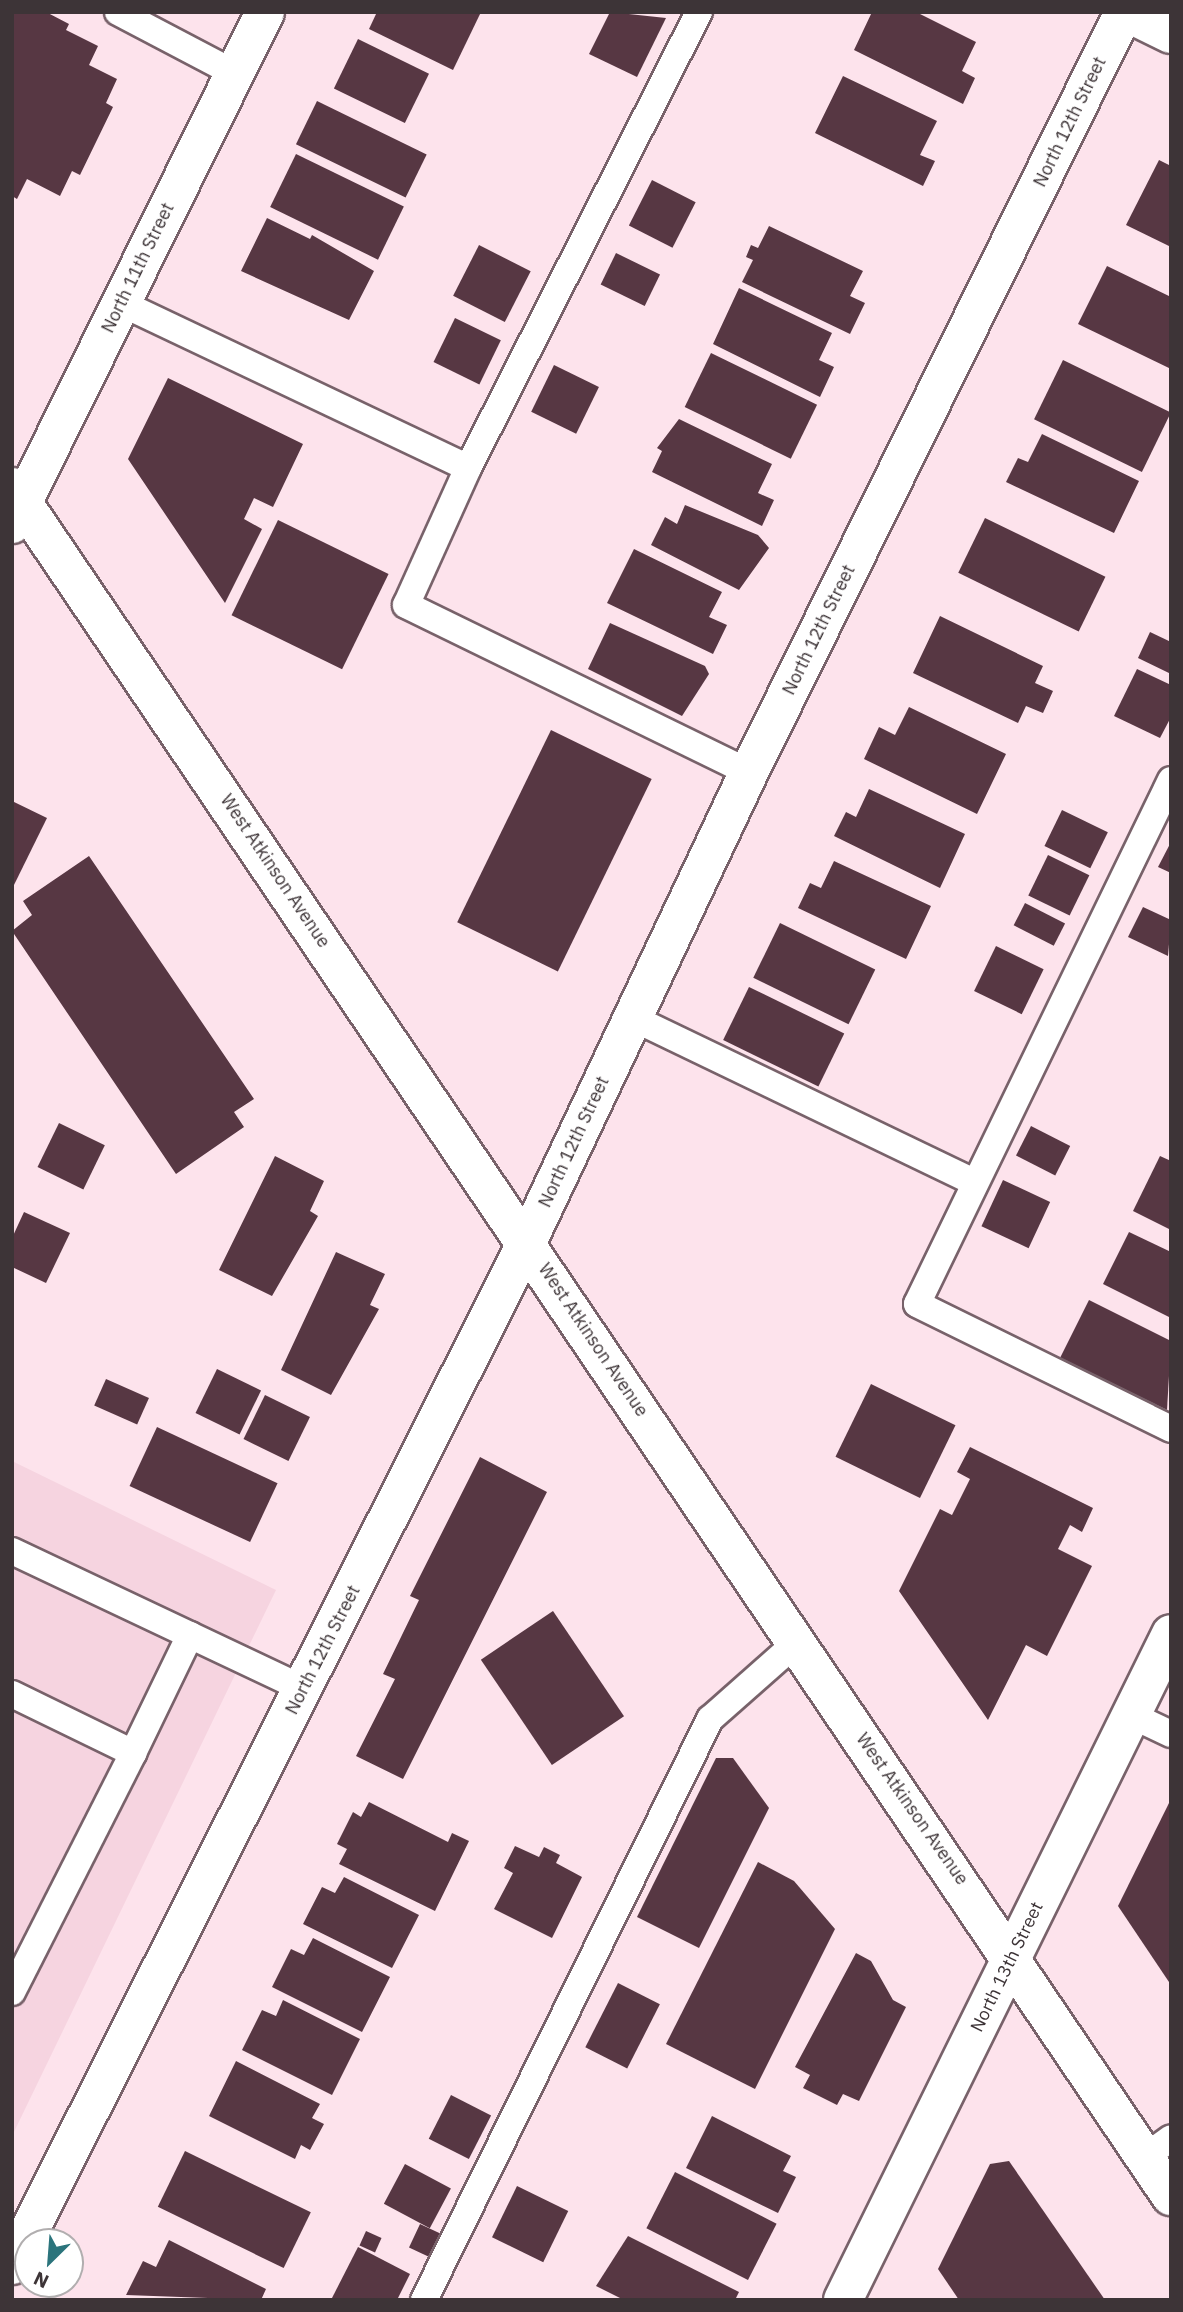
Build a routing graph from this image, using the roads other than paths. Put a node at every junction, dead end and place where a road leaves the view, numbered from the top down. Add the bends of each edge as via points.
1 (118, 12) edge
2 (265, 12) edge
3 (699, 12) edge
4 (1125, 12) edge
5 (1171, 34) edge
6 (234, 73) junction
7 (121, 303) junction
8 (468, 468) junction
9 (16, 504) edge
10 (749, 772) junction
11 (1171, 780) edge
12 (633, 1018) junction
13 (974, 1182) junction
14 (527, 1242) junction
15 (1171, 1429) edge
16 (12, 1551) edge
17 (1171, 1634) edge
18 (190, 1635) junction
19 (796, 1643) junction
20 (304, 1689) junction
21 (12, 1693) edge
22 (1131, 1715) junction
23 (1171, 1734) edge
24 (133, 1753) junction
25 (1013, 1955) junction
26 (12, 1992) edge
27 (1158, 2147) edge
28 (1171, 2196) edge
29 (12, 2265) edge
30 (424, 2300) edge
31 (843, 2300) edge

1 - 6 lane
2 - 6 street, North 11th Street
3 - 8 lane
4 - 5 street
4 - 10 street, North 12th Street
6 - 7 street, North 11th Street
7 - 8 lane
7 - 9 street, North 11th Street
8 - 10 lane via 406,605
9 - 14 street, West Atkinson Avenue
10 - 12 street, North 12th Street
11 - 13 lane
12 - 13 lane
12 - 14 street, North 12th Street
13 - 15 lane via 917,1304
14 - 19 street, West Atkinson Avenue
14 - 20 street, North 12th Street
16 - 18 lane
17 - 22 street, North 13th Street
18 - 20 lane
18 - 24 lane
19 - 25 street, West Atkinson Avenue
19 - 30 lane via 710,1719
20 - 29 street, North 12th Street
21 - 24 lane
22 - 23 lane
22 - 25 street, North 13th Street
24 - 26 lane
25 - 27 street, West Atkinson Avenue
25 - 31 street, North 13th Street
27 - 28 street, West Atkinson Avenue

